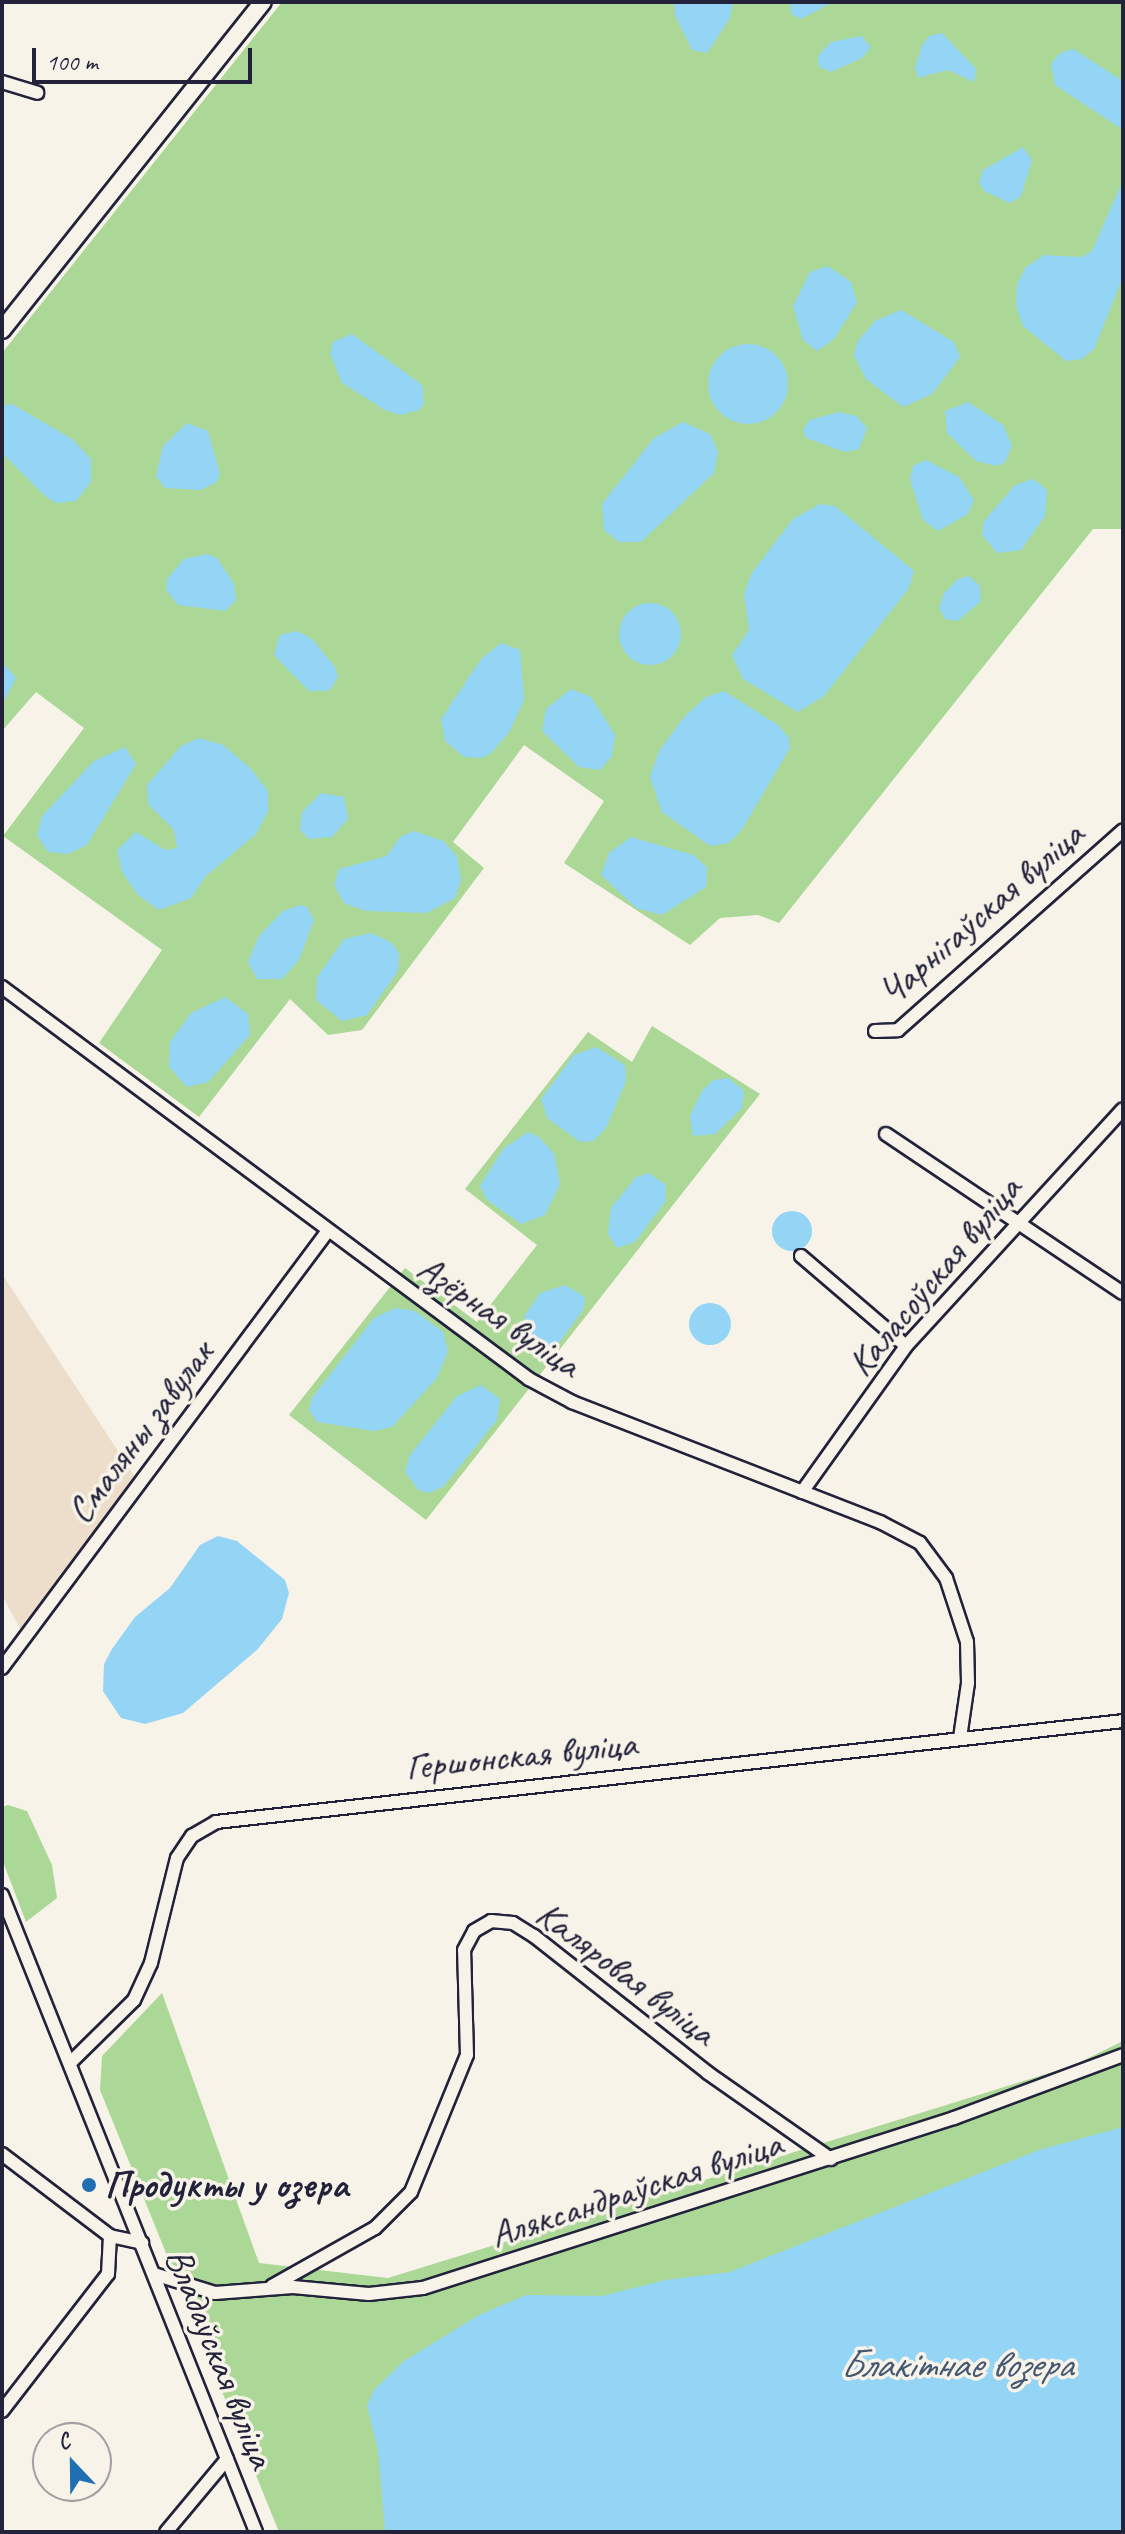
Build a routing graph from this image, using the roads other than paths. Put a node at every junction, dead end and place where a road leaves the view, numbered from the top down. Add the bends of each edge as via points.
1 (263, 2) edge
2 (2, 82) edge
3 (37, 93) dead end
4 (2, 330) edge
5 (1123, 830) edge
6 (2, 987) edge
7 (875, 1031) dead end
8 (1123, 1109) edge
9 (886, 1134) dead end
10 (1016, 1221) junction
11 (327, 1232) junction
12 (801, 1256) dead end
13 (1123, 1293) edge
14 (906, 1346) junction
15 (802, 1492) junction
16 (2, 1668) edge
17 (1123, 1721) edge
18 (960, 1738) junction
19 (2, 1895) edge
20 (1123, 2055) edge
21 (71, 2062) junction
22 (2, 2154) edge
23 (831, 2159) junction
24 (110, 2236) junction
25 (142, 2243) junction
26 (154, 2274) junction
27 (269, 2288) junction
28 (2, 2411) edge
29 (227, 2459) junction
30 (166, 2532) edge
31 (256, 2532) edge

1 - 4 street
2 - 3 street
5 - 7 street, Чарнігаўская вуліца via 898,1030
6 - 11 street, Азёрная вуліца
8 - 10 street, Каласоўская вуліца
9 - 10 street
10 - 13 street
10 - 14 street, Каласоўская вуліца
11 - 15 street, Азёрная вуліца via 550,1391
11 - 16 street, Смаляны завулак
12 - 14 street
14 - 15 street, Каласоўская вуліца
15 - 18 street, Азёрная вуліца via 902,1531 934,1558 955,1599 967,1642
17 - 18 street, Гершонская вуліца
18 - 21 street, Гершонская вуліца via 216,1822 192,1836 177,1858 139,1991
19 - 21 street, Владаўская вуліца
20 - 23 street, Аляксандраўская вуліца via 1035,2091
21 - 25 street, Владаўская вуліца
22 - 24 street
23 - 27 street, Аляксандраўская вуліца via 423,2288 369,2294
23 - 27 street, Каляровая вуліца via 708,2073 523,1929 491,1921 474,1931 464,1950 467,2055 411,2192 375,2228
24 - 25 street
24 - 28 street via 108,2274
25 - 26 street, Владаўская вуліца
26 - 27 street, Аляксандраўская вуліца via 215,2293
26 - 29 street, Владаўская вуліца
29 - 30 street
29 - 31 street, Владаўская вуліца

